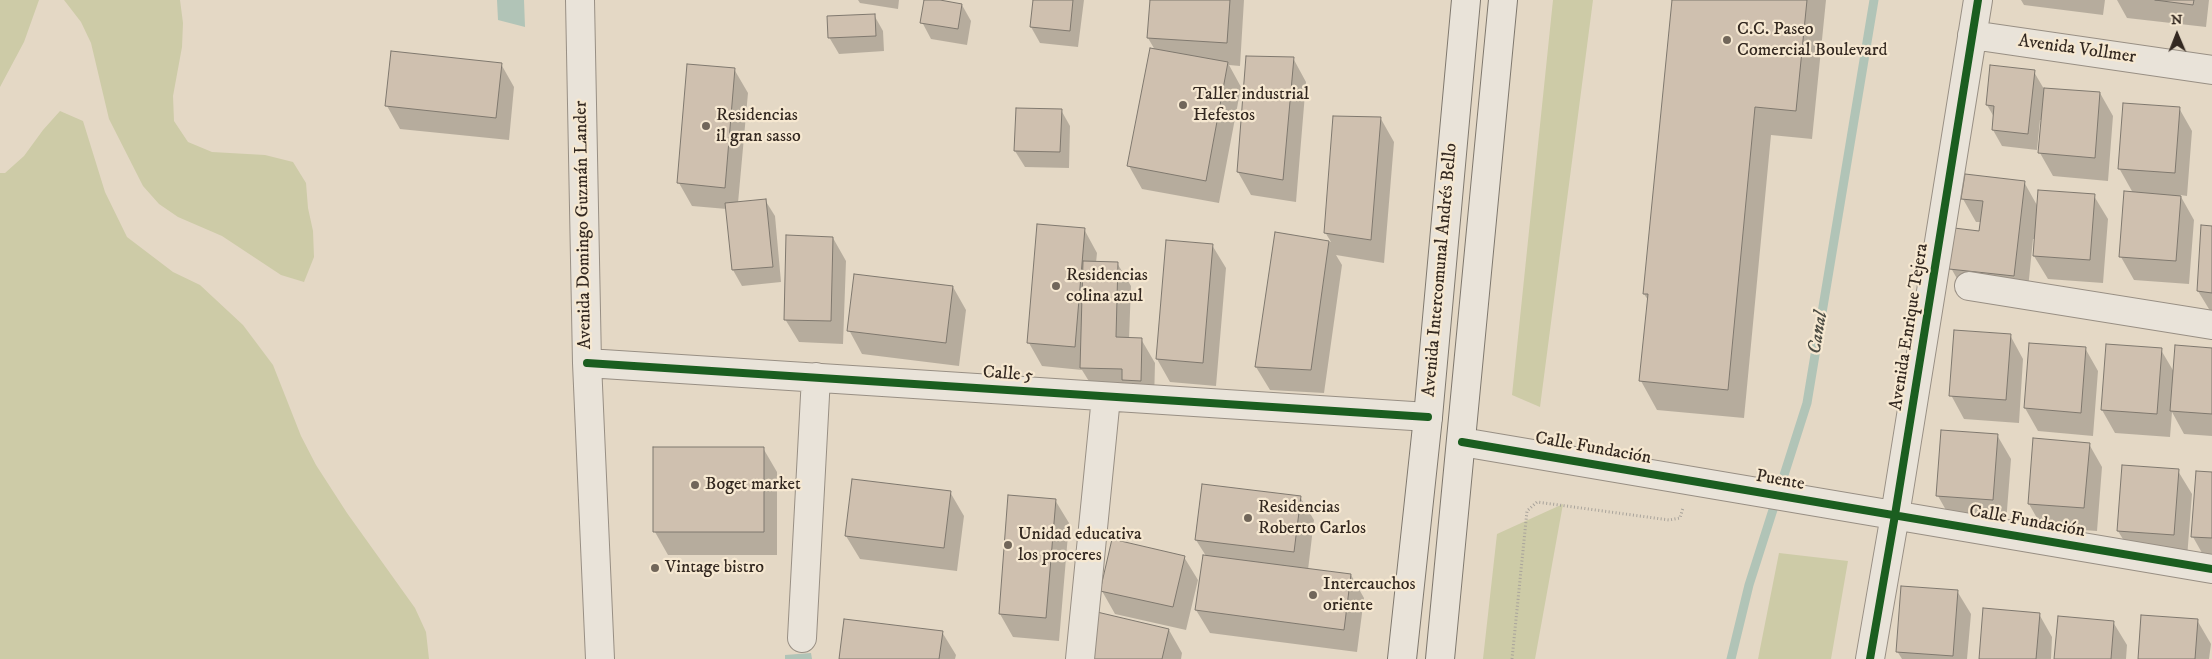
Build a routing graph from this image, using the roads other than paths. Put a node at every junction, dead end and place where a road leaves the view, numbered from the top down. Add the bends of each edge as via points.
1 (580, 0) edge
2 (1466, 0) edge
3 (1504, 0) edge
4 (1978, 0) edge
5 (1972, 34) junction
6 (2212, 70) edge
7 (1969, 286) dead end
8 (2212, 325) edge
9 (586, 363) junction
10 (816, 377) junction
11 (1106, 396) junction
12 (1428, 417) junction
13 (1462, 442) junction
14 (1719, 486) joint
15 (1837, 506) joint
16 (1895, 515) junction
17 (2212, 569) edge
18 (802, 638) dead end
19 (600, 659) edge
20 (1080, 659) edge
21 (1402, 659) edge
22 (1440, 659) edge
23 (1870, 659) edge

1 - 9 street, Avenida Domingo Guzmán Lander
2 - 12 street, Avenida Intercomunal Andrés Bello
3 - 13 street, Avenida Intercomunal Andrés Bello
4 - 5 street, Avenida Enrique Tejera
5 - 6 street, Avenida Vollmer
5 - 16 street, Avenida Enrique Tejera
7 - 8 street
9 - 10 street, Calle 5
9 - 19 street, Avenida Domingo Guzmán Lander
10 - 11 street, Calle 5
10 - 18 street
11 - 12 street, Calle 5
11 - 20 street
12 - 21 street, Avenida Intercomunal Andrés Bello
13 - 14 street, Calle Fundación
13 - 22 street, Avenida Intercomunal Andrés Bello
14 - 15 street, Puente
15 - 16 street, Calle Fundación
16 - 17 street, Calle Fundación
16 - 23 street, Avenida Enrique Tejera

